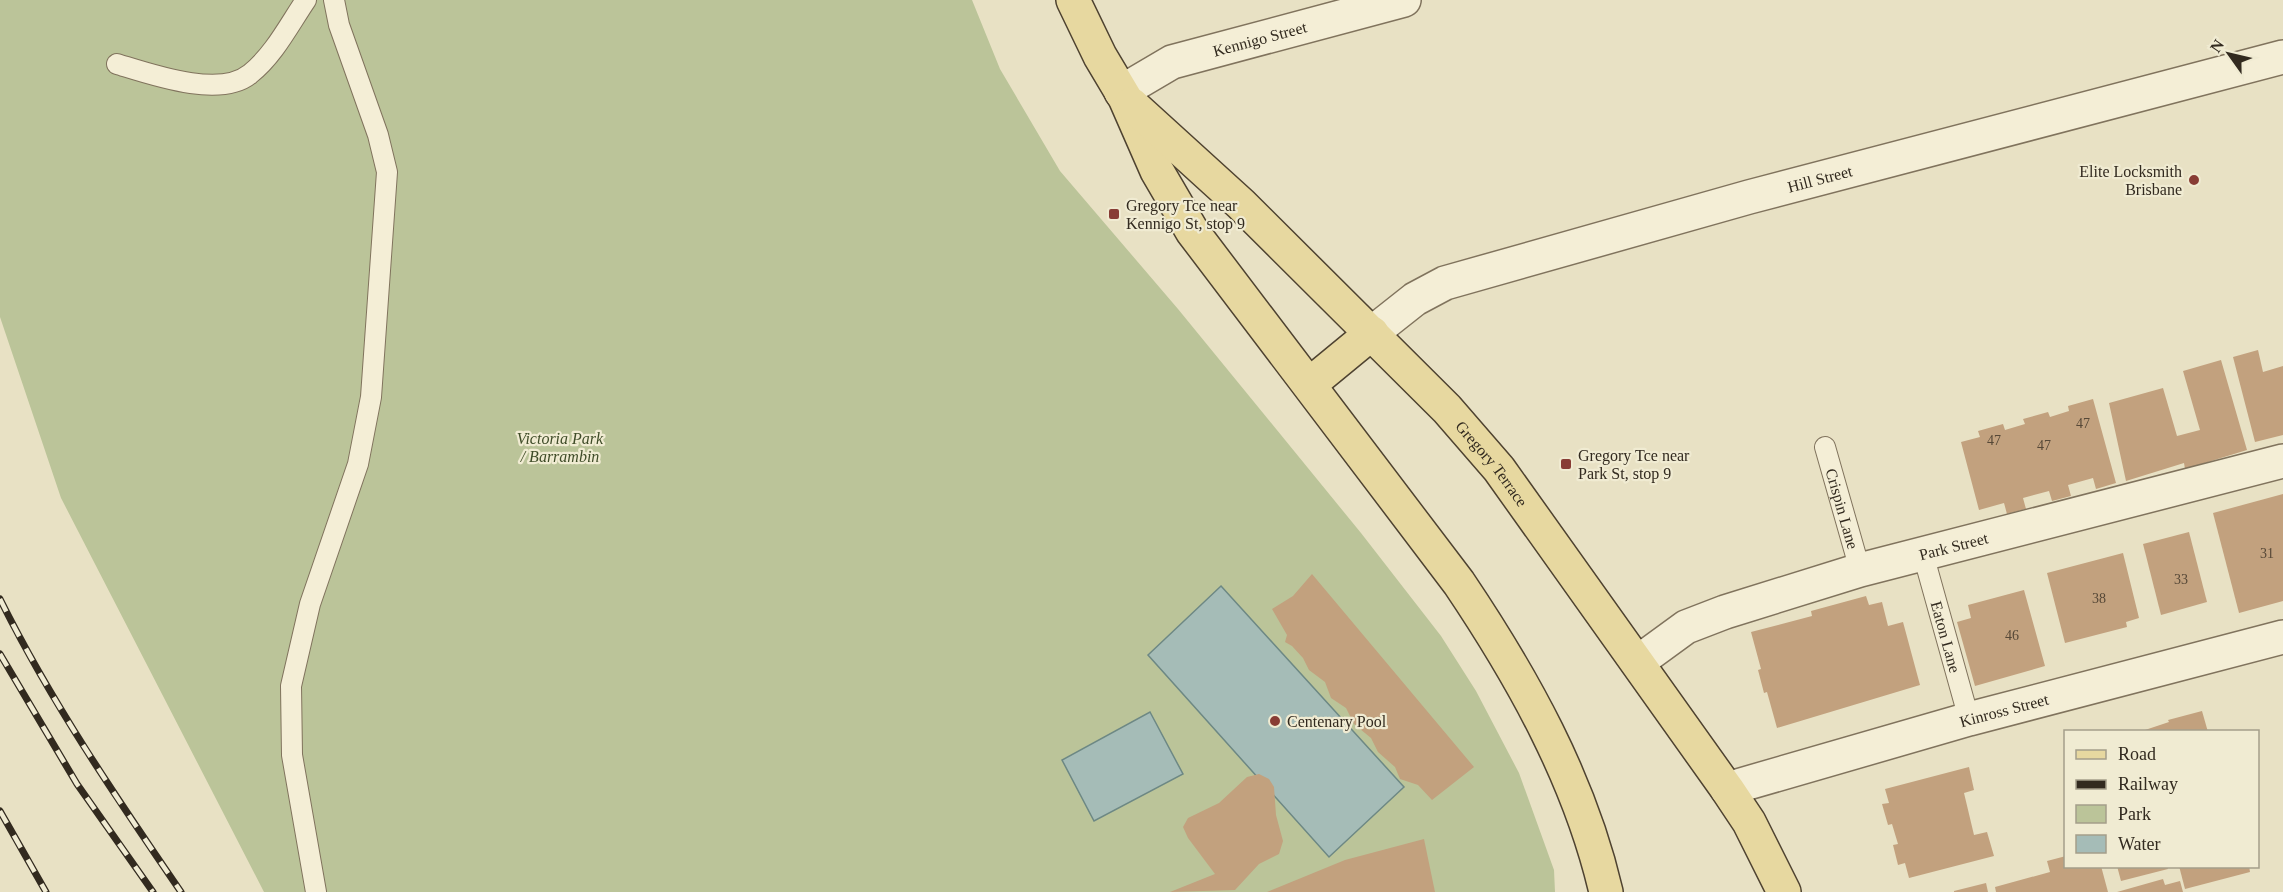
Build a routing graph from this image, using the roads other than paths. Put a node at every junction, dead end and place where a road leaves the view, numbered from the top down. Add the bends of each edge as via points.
1 (306, 0) edge
2 (334, 0) edge
3 (1073, 0) edge
4 (1399, 1) edge
5 (2283, 57) edge
6 (117, 64) dead end
7 (1123, 95) junction
8 (1372, 333) junction
9 (1310, 384) junction
10 (1825, 447) dead end
11 (2283, 460) edge
12 (1923, 554) junction
13 (1860, 570) junction
14 (2283, 637) edge
15 (1638, 662) junction
16 (1969, 719) junction
17 (1727, 789) junction
18 (316, 892) edge
19 (1606, 892) edge
20 (1784, 892) edge

1 - 6 lane via 276,45 249,75 215,86 164,78
2 - 18 lane via 387,172 371,397 358,464 310,604 291,686 292,755
3 - 7 main road, Gregory Terrace
4 - 7 street, Kennigo Street via 1172,62
5 - 8 street, Hill Street via 1749,197 1445,282 1415,299
7 - 8 main road, Gregory Terrace via 1209,173
7 - 9 main road, Gregory Terrace via 1157,171 1192,231
8 - 9 main road
8 - 15 main road, Gregory Terrace via 1499,469
9 - 19 main road, Gregory Terrace via 1460,583 1504,651 1557,752 1598,855
10 - 13 lane, Crispin Lane
11 - 12 street, Park Street
12 - 13 street, Park Street
12 - 16 lane, Eaton Lane
13 - 15 street, Park Street via 1700,620 1665,640
14 - 16 street, Kinross Street
15 - 17 main road, Gregory Terrace
16 - 17 street, Kinross Street
17 - 20 main road, Gregory Terrace via 1749,822

